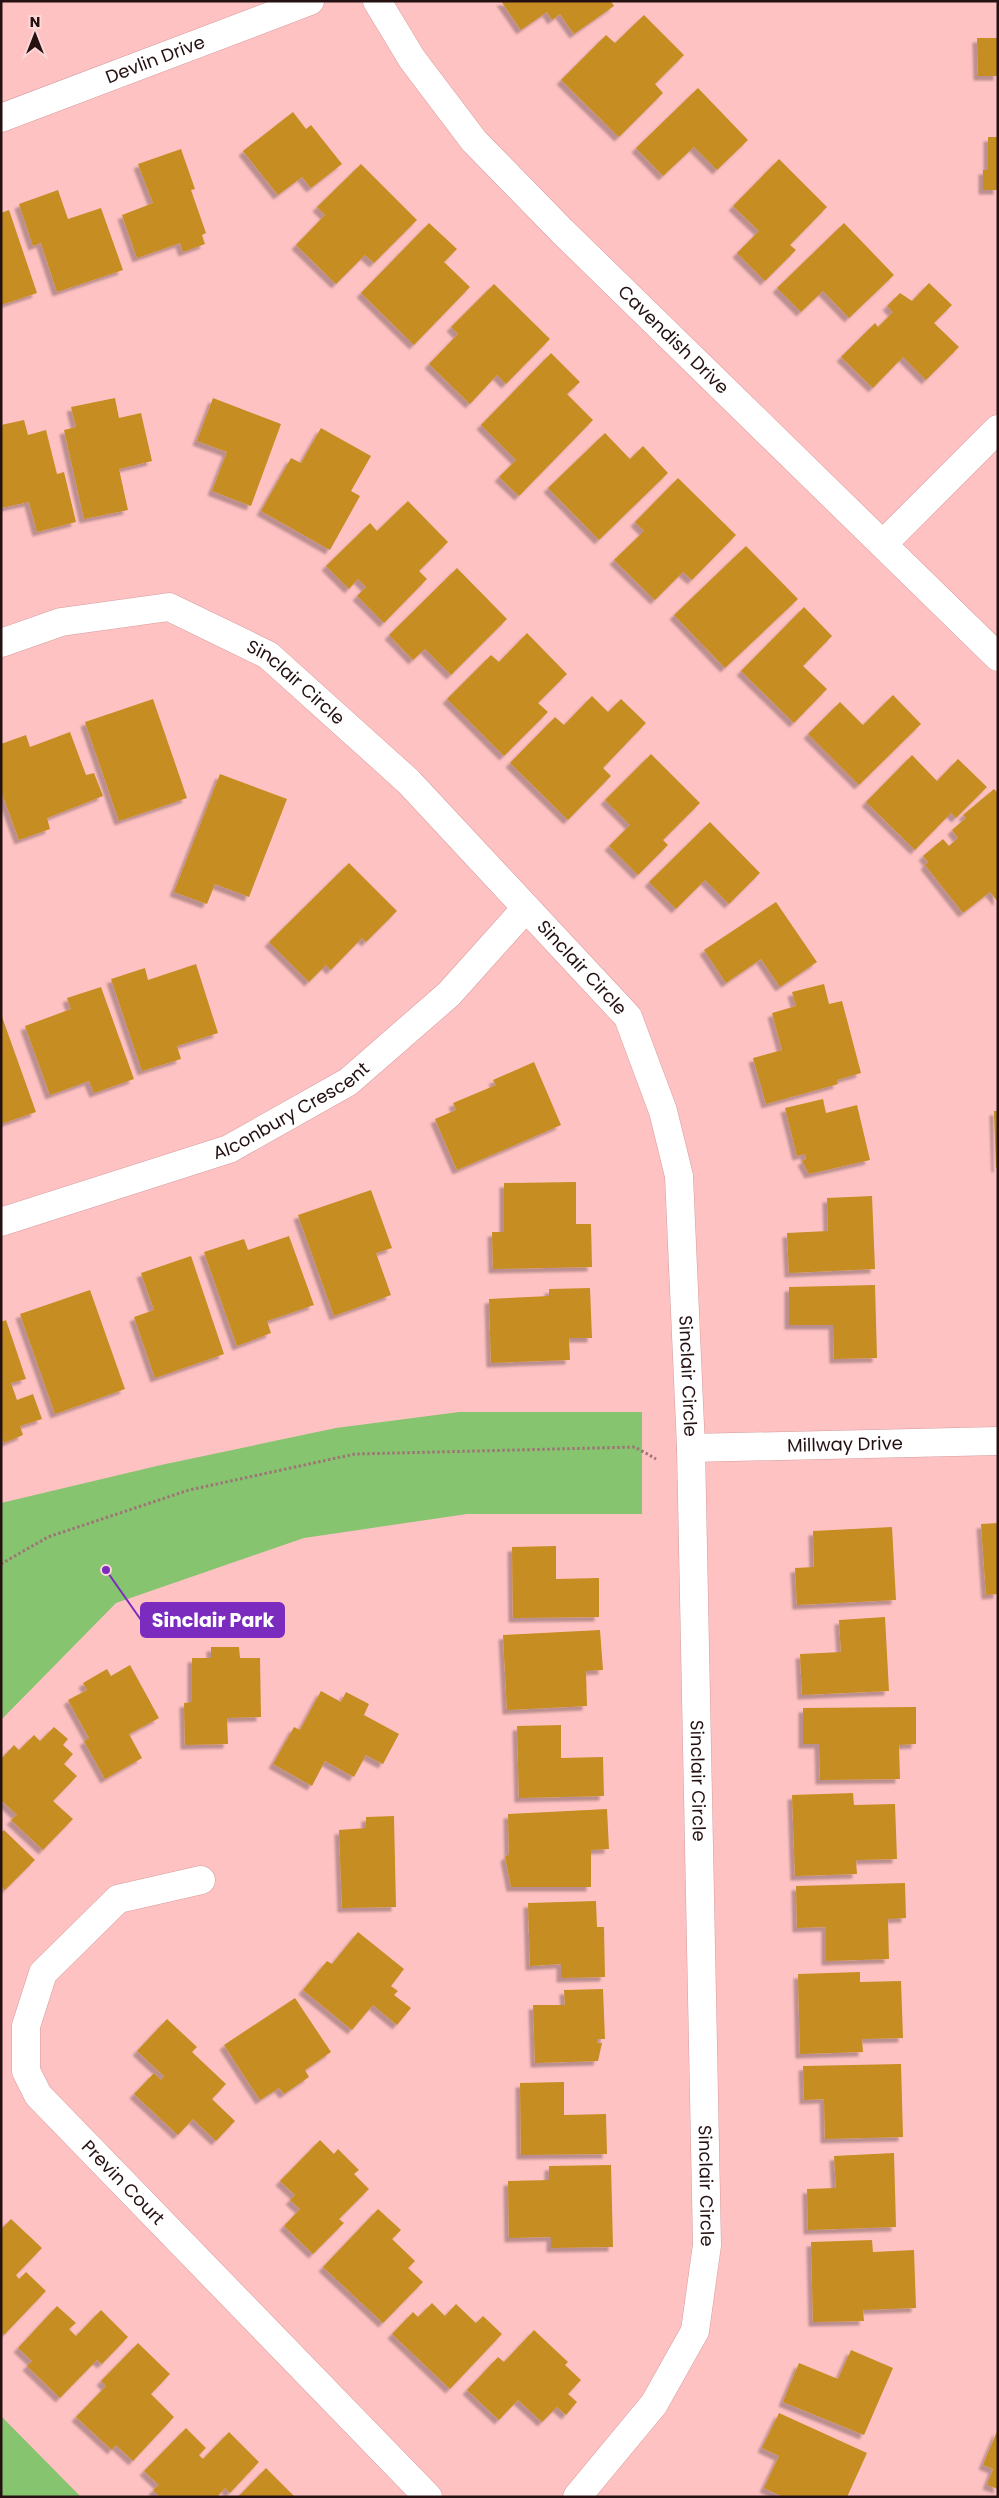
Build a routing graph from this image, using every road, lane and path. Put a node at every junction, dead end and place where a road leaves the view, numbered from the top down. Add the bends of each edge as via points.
1 (310, 1) edge
2 (377, 1) edge
3 (1, 118) edge
4 (998, 429) edge
5 (883, 544) junction
6 (1, 643) edge
7 (998, 656) edge
8 (526, 908) junction
9 (1, 1222) edge
10 (998, 1441) edge
11 (691, 1448) junction
12 (690, 1478) junction
13 (1, 1564) edge
14 (200, 1880) dead end
15 (428, 2497) edge
16 (577, 2497) edge

1 - 3 street, Devlin Drive
2 - 5 street, Cavendish Drive via 412,59 474,141
4 - 5 street
5 - 7 street, Cavendish Drive
6 - 8 street, Sinclair Circle via 61,622 169,607 268,655 408,781
8 - 9 street, Alconbury Crescent via 449,994 348,1082 229,1149
8 - 11 street, Sinclair Circle via 628,1017 662,1111 679,1176
10 - 11 street, Millway Drive
11 - 12 street, Sinclair Circle
12 - 13 path via 635,1447 355,1454 189,1490 48,1537
12 - 16 street, Sinclair Circle via 707,2245 695,2330 654,2404
14 - 15 street, Previn Court via 118,1899 43,1973 26,2026 26,2071 38,2095

